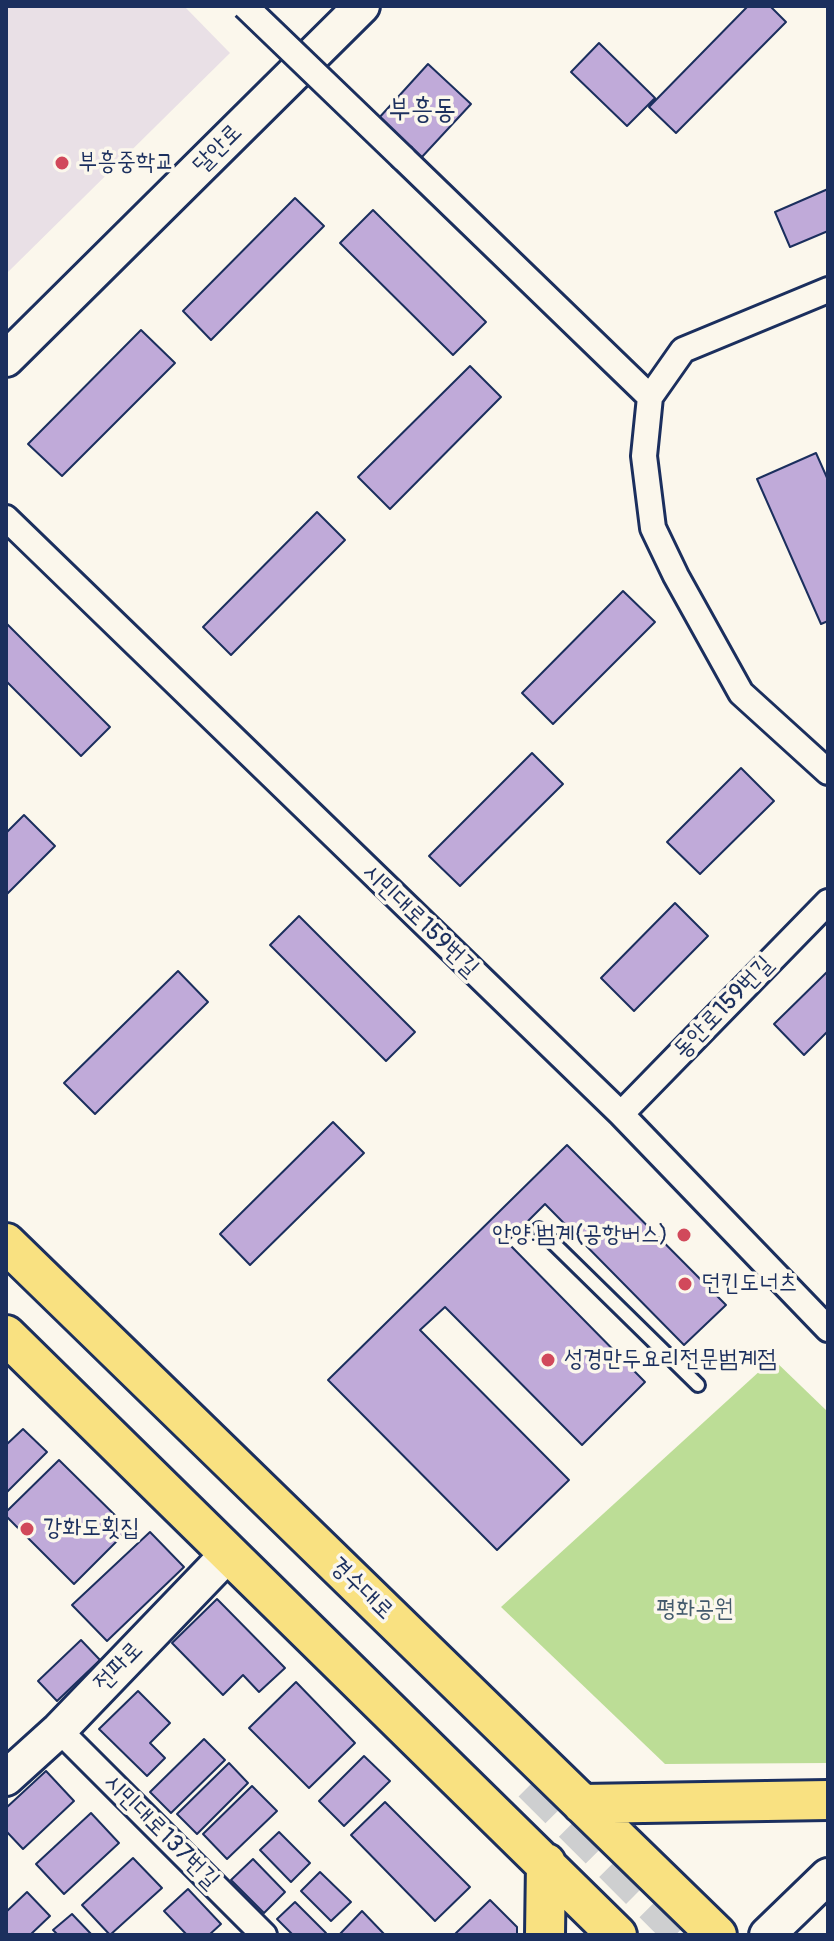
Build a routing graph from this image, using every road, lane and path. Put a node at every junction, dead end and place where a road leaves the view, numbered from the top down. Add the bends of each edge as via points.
1 (245, 6) edge
2 (362, 6) edge
3 (828, 290) edge
4 (6, 359) edge
5 (650, 397) junction
6 (6, 518) edge
7 (828, 772) edge
8 (828, 902) edge
9 (621, 1114) junction
10 (539, 1229) dead end
11 (6, 1243) edge
12 (6, 1265) edge
13 (6, 1314) edge
14 (828, 1329) edge
15 (6, 1335) edge
16 (698, 1385) dead end
17 (229, 1553) junction
18 (59, 1730) junction
19 (6, 1778) edge
20 (828, 1800) edge
21 (582, 1804) junction
22 (546, 1863) junction
23 (828, 1876) edge
24 (264, 1935) edge
25 (545, 1935) edge
26 (617, 1935) edge
27 (717, 1935) edge
28 (767, 1935) edge

1 - 5 street, bridge
2 - 4 street, 달안로
3 - 5 street via 683,350
5 - 7 street via 644,456 653,528 741,693
6 - 9 street, 시민대로159번길
8 - 9 street, 동안로159번길
9 - 14 street, 시민대로159번길
10 - 16 lane
11 - 21 main road, 경수대로
12 - 13 main road, 경수대로 via 525,1792
15 - 17 main road
17 - 18 street, 전파로
17 - 22 main road
18 - 19 street, 전파로
18 - 24 street, 시민대로137번길
20 - 21 main road
21 - 27 main road, 경수대로
22 - 25 main road
22 - 26 main road
23 - 28 street

